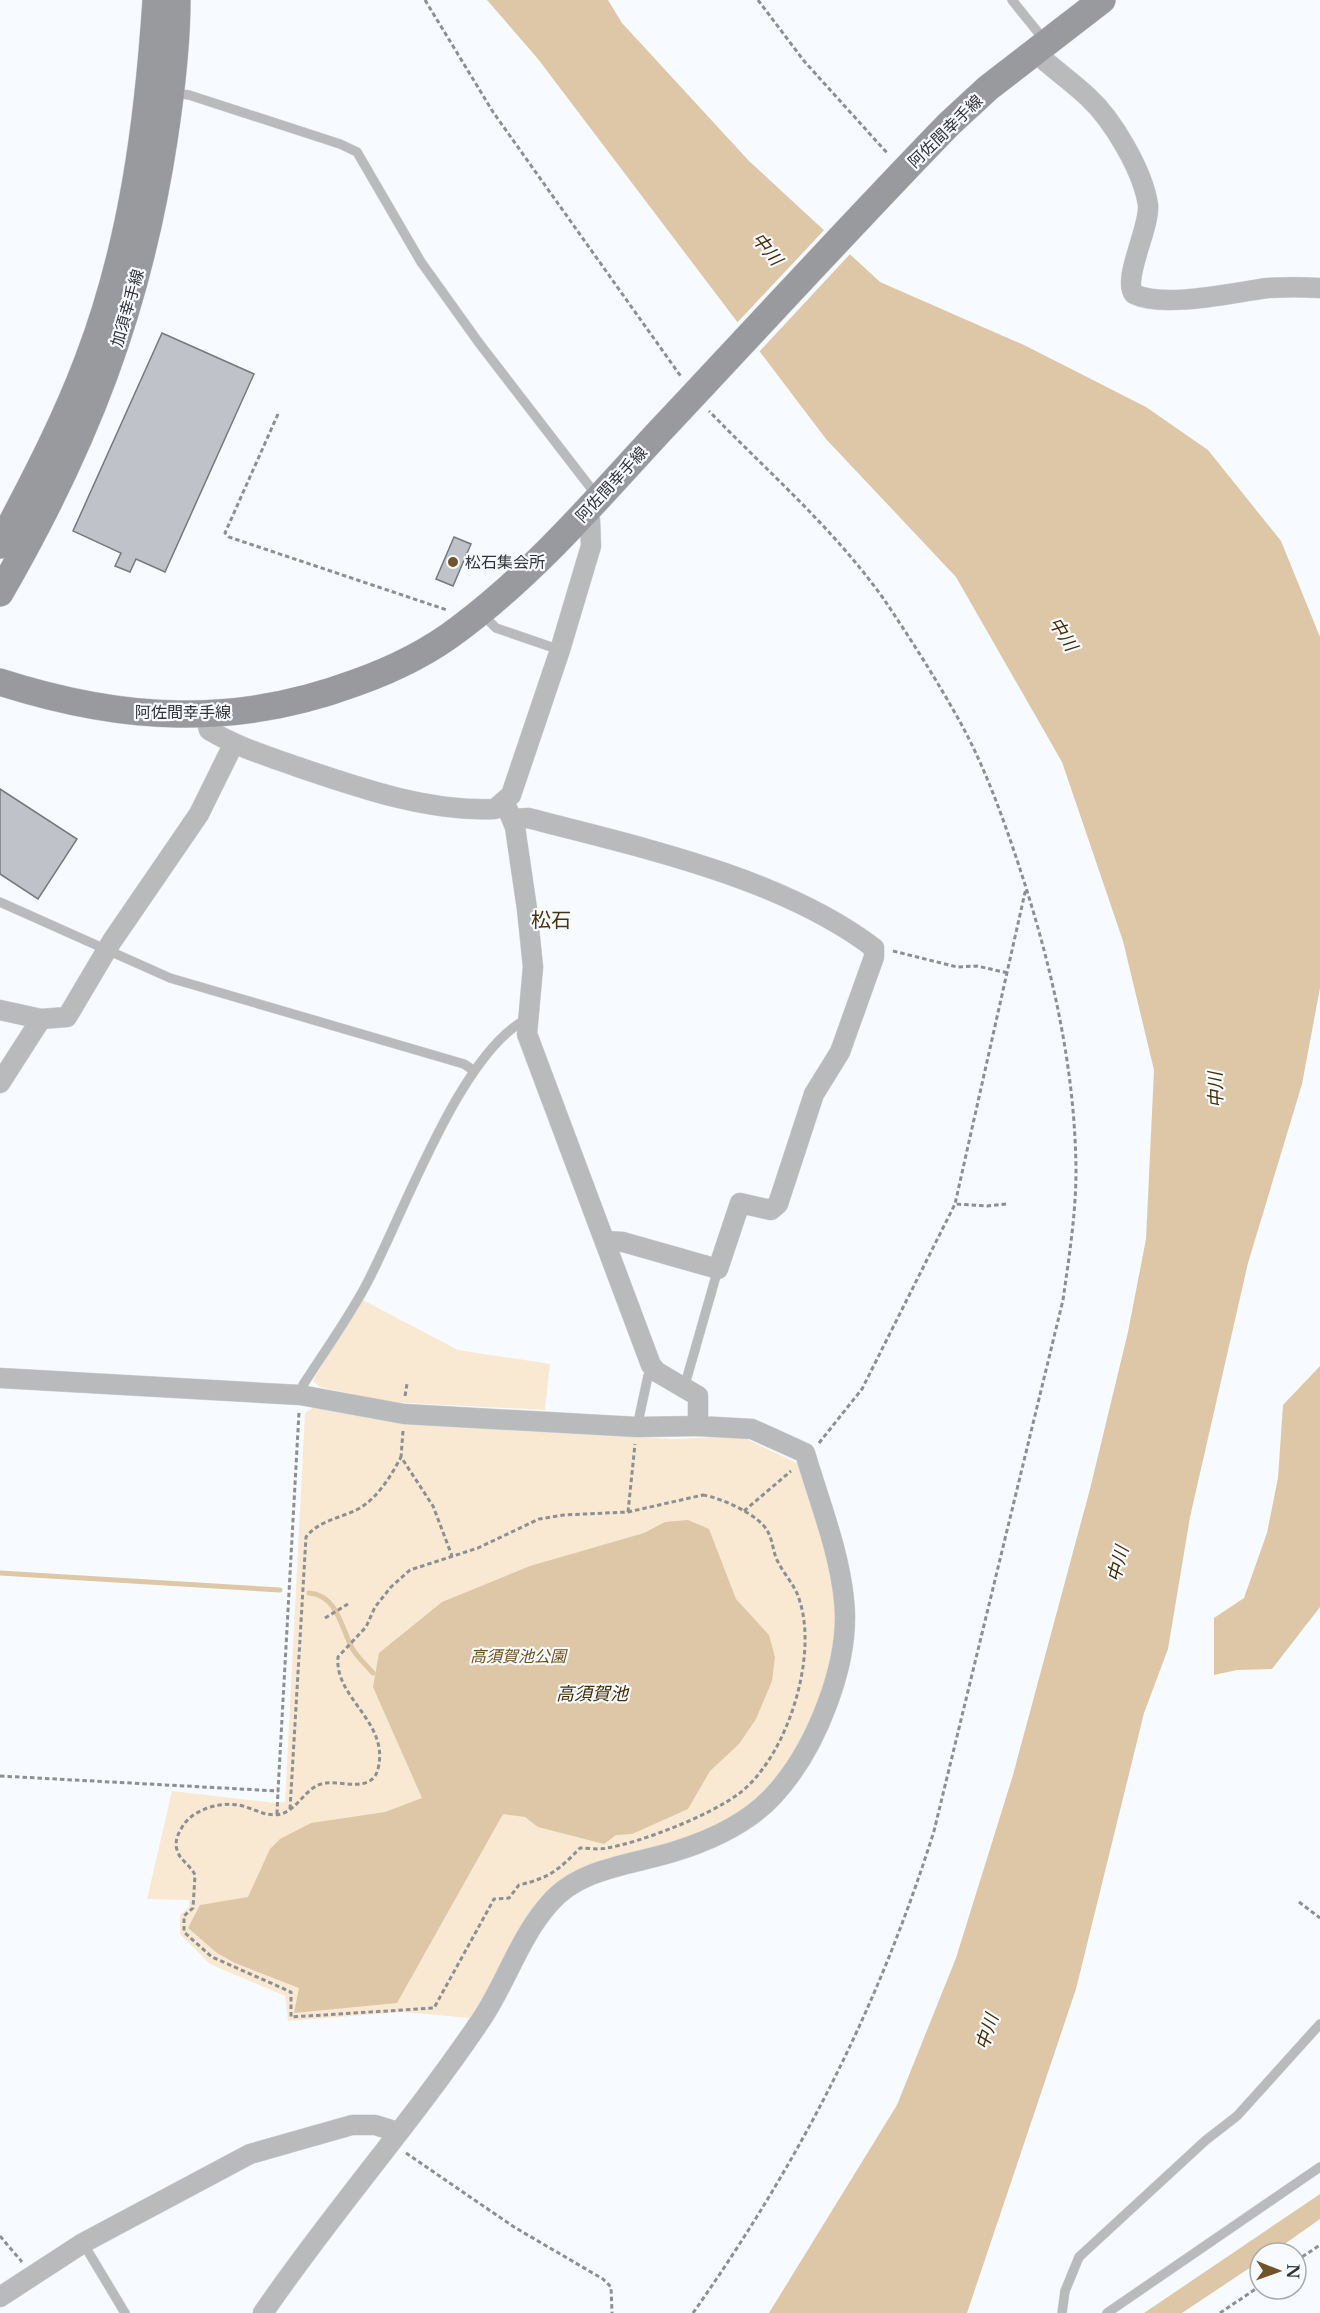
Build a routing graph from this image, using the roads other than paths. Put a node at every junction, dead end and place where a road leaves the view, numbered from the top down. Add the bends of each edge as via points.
1 (156, 0) edge
2 (177, 0) edge
3 (1012, 0) edge
4 (1102, 0) edge
5 (1041, 48) junction
6 (171, 93) junction
7 (1320, 288) edge
8 (592, 504) junction
9 (0, 545) edge
10 (0, 593) edge
11 (474, 617) junction
12 (560, 650) junction
13 (0, 682) edge
14 (205, 715) junction
15 (233, 745) junction
16 (509, 811) junction
17 (0, 902) edge
18 (110, 950) junction
19 (0, 1010) edge
20 (41, 1019) junction
21 (526, 1019) junction
22 (473, 1070) junction
23 (0, 1083) edge
24 (606, 1241) junction
25 (718, 1269) junction
26 (655, 1369) junction
27 (0, 1378) edge
28 (684, 1388) junction
29 (300, 1395) junction
30 (698, 1426) junction
31 (637, 1427) junction
32 (1320, 2024) edge
33 (394, 2137) junction
34 (1320, 2167) edge
35 (83, 2243) junction
36 (0, 2297) edge
37 (121, 2311) edge
38 (264, 2313) edge
39 (1062, 2313) edge
40 (1107, 2313) edge

1 - 9 main road, 加須幸手線 via 145,132 113,284 67,412
2 - 6 main road, 加須幸手線
3 - 5 lane
4 - 5 main road, 阿佐間幸手線
5 - 7 street via 1093,102 1131,157 1148,208 1130,282 1134,294 1175,299 1269,288
5 - 8 main road, 阿佐間幸手線 via 988,88 896,179
6 - 8 lane via 189,94 357,152 421,262
6 - 10 main road, 加須幸手線 via 145,243 122,331 75,452
8 - 11 main road, 阿佐間幸手線 via 515,582
8 - 12 street via 591,546
11 - 12 lane
11 - 14 main road, 阿佐間幸手線 via 412,659 327,694 286,705
12 - 16 street
13 - 14 main road, 阿佐間幸手線 via 117,711
14 - 15 street via 209,730
15 - 16 street via 397,797
15 - 18 street via 199,814 112,941
16 - 21 street via 527,909 532,967
16 - 25 street via 730,874 832,920 874,948 840,1052 814,1094 777,1204 771,1209 740,1203
17 - 18 lane
18 - 20 street via 67,1017
18 - 22 lane via 170,978 464,1064
19 - 20 street
20 - 23 street
21 - 22 lane via 511,1027
21 - 24 street via 527,1034
22 - 29 lane via 365,1287
24 - 25 street via 623,1242
24 - 26 street
25 - 28 lane
26 - 28 street
26 - 31 lane via 648,1376
27 - 29 street
28 - 30 street via 698,1396
29 - 31 street via 404,1414
30 - 31 street
30 - 33 street via 752,1430 806,1453 841,1582 845,1625 839,1663 815,1732 772,1796 737,1825 677,1851 583,1878 548,1904 522,1943 483,2018
32 - 39 lane via 1237,2116 1079,2257 1065,2291
33 - 35 street via 375,2125 352,2125 250,2154
33 - 38 street
34 - 40 lane
35 - 36 street
35 - 37 lane

